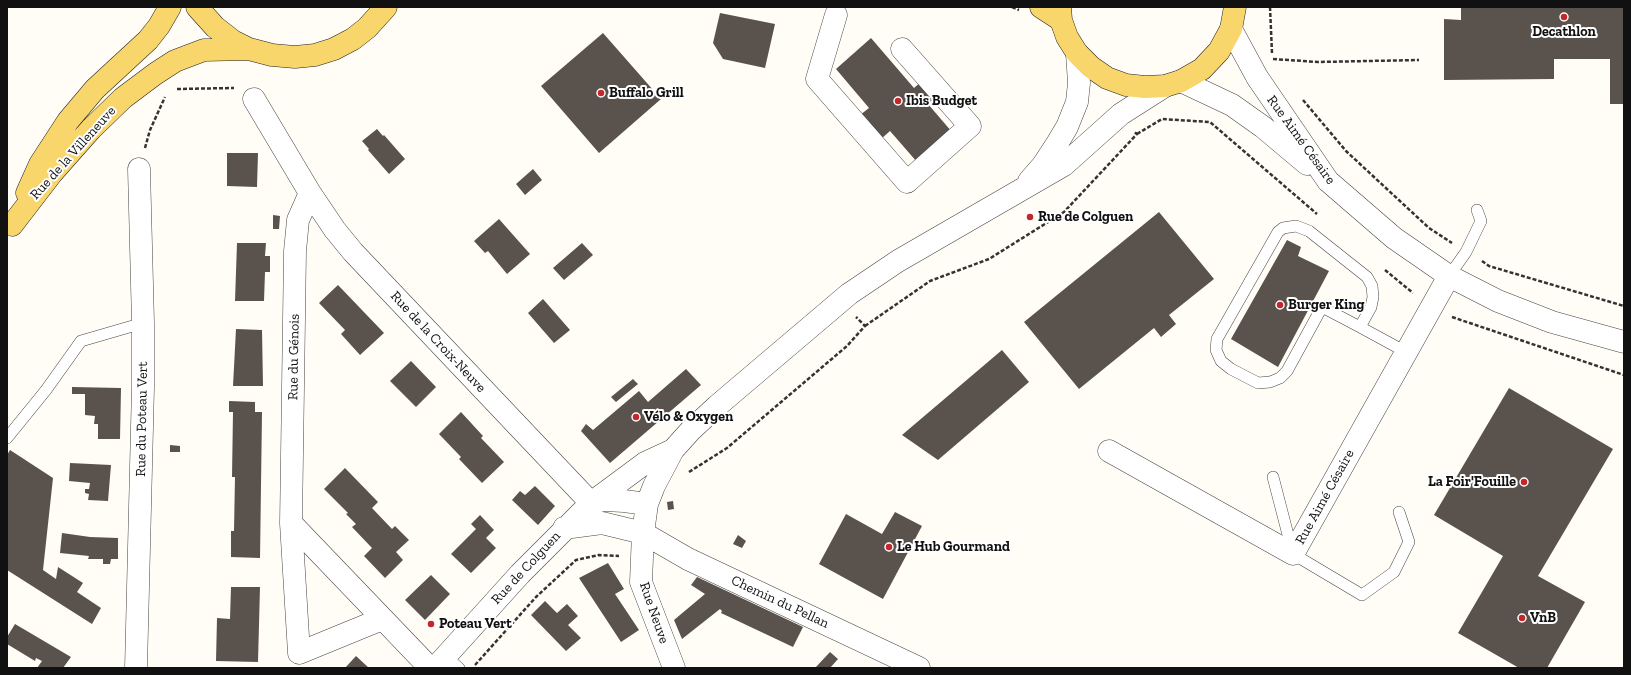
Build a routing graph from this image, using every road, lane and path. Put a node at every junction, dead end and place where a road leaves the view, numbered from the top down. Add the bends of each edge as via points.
1 (170, 7) edge
2 (197, 7) edge
3 (1041, 7) edge
4 (1235, 7) edge
5 (1270, 7) edge
6 (385, 11) edge
7 (1060, 13) edge
8 (836, 15) dead end
9 (1231, 29) junction
10 (249, 49) junction
11 (902, 49) dead end
12 (1077, 53) junction
13 (1273, 59) junction
14 (1419, 60) dead end
15 (1276, 64) dead end
16 (1173, 83) junction
17 (176, 89) dead end
18 (166, 96) dead end
19 (254, 98) joint
20 (1301, 98) dead end
21 (1113, 121) junction
22 (1210, 122) dead end
23 (1137, 134) junction
24 (139, 169) joint
25 (1328, 181) junction
26 (1023, 188) junction
27 (310, 193) junction
28 (1477, 210) dead end
29 (9, 229) edge
30 (1466, 252) junction
31 (1449, 276) junction
32 (842, 300) junction
33 (1624, 306) edge
34 (143, 323) junction
35 (865, 326) junction
36 (1360, 327) junction
37 (1624, 342) edge
38 (1406, 352) junction
39 (7, 438) edge
40 (673, 450) junction
41 (1109, 451) dead end
42 (1273, 477) dead end
43 (650, 495) junction
44 (591, 503) junction
45 (1400, 512) dead end
46 (291, 523) junction
47 (564, 528) junction
48 (643, 533) junction
49 (1293, 554) junction
50 (641, 557) junction
51 (382, 619) junction
52 (442, 665) edge
53 (136, 668) edge
54 (472, 668) edge
55 (674, 668) edge
56 (919, 668) edge

1 - 29 main road, Rue de la Villeneuve via 148,40 95,89 68,121 40,164
2 - 10 main road via 215,27
3 - 7 main road
4 - 9 main road
5 - 13 path
6 - 10 main road via 353,39 334,49 314,55 272,55
7 - 12 main road via 1067,37
8 - 11 street via 817,79 907,182 970,126
9 - 16 main road via 1219,51 1202,69
9 - 25 street, Rue Aimé Césaire via 1257,77
10 - 29 main road, Rue de la Villeneuve via 204,50 175,61 123,98 52,173
12 - 16 main road via 1107,78 1126,85 1145,87
12 - 26 street via 1077,102 1067,127 1043,165
13 - 14 path via 1318,62
13 - 15 path
16 - 21 street
16 - 25 street via 1232,105
17 - 19 path via 234,88
18 - 24 path via 150,130
19 - 27 street, Rue de la Croix-Neuve
20 - 30 path via 1346,151 1429,228
21 - 23 path
21 - 26 street via 1064,165
22 - 23 path via 1162,119
23 - 35 path via 1064,212 989,259 930,281
24 - 34 street, Rue du Poteau Vert
25 - 31 street, Rue Aimé Césaire via 1394,238
26 - 32 street via 898,261
27 - 44 street, Rue de la Croix-Neuve via 353,252
27 - 46 street, Rue du Génois via 298,220 295,251
28 - 30 lane via 1481,221
30 - 31 lane
30 - 33 path via 1489,266
31 - 37 street, Rue Aimé Césaire via 1498,301 1552,322
31 - 38 street, Rue Aimé Césaire
32 - 35 path
32 - 40 street via 718,406
34 - 39 lane via 81,341
34 - 53 street, Rue du Poteau Vert
35 - 43 path via 847,346 727,448
36 - 36 lane via 1371,307 1373,297 1372,286 1367,277 1309,230 1296,226 1283,228 1275,237 1217,339 1216,350 1221,361 1231,369 1258,383 1270,382 1280,378 1287,371 1322,307
36 - 38 lane
38 - 49 street, Rue Aimé Césaire
40 - 43 street
40 - 44 street via 645,463
41 - 49 street, Rue Aimé Césaire
42 - 49 lane
43 - 44 street
43 - 48 street
44 - 47 street
45 - 49 lane via 1408,542 1394,572 1362,595
46 - 51 street
46 - 51 street, Rue du Génois via 299,653
47 - 48 street, Rue de Colguen via 602,523
47 - 52 street, Rue de Colguen via 520,574
48 - 50 street, Rue Neuve
48 - 56 street, Chemin du Pellan via 688,559
50 - 54 path, Rue de Colguen via 599,555 576,560 536,597
50 - 55 street, Rue Neuve via 641,582
51 - 52 street

